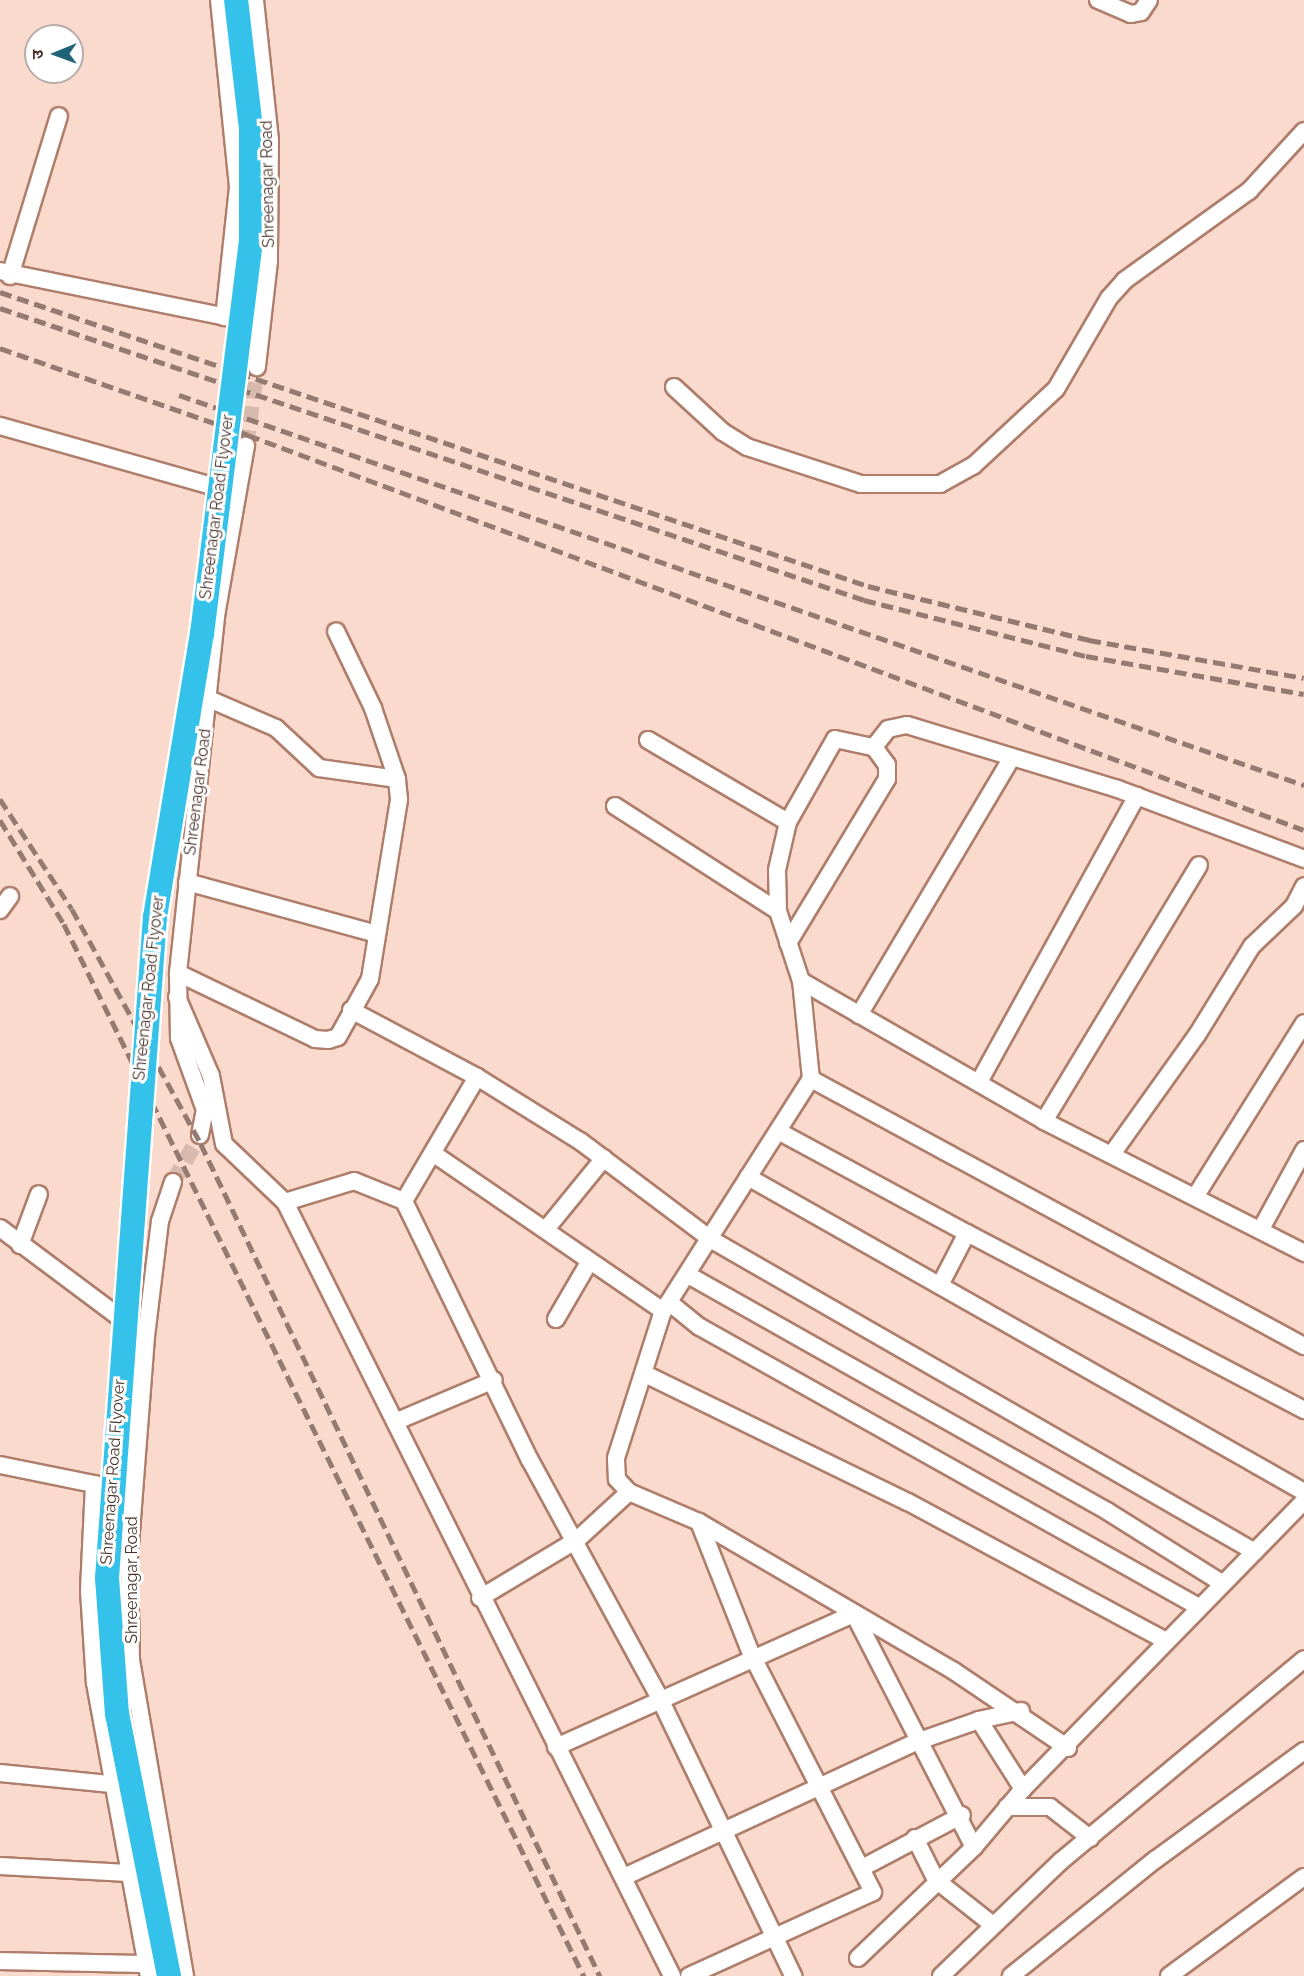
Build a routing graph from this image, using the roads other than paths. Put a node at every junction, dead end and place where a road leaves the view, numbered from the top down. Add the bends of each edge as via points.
1 (219, 0) edge
2 (236, 0) edge
3 (255, 0) edge
4 (1098, 0) edge
5 (1149, 0) edge
6 (59, 116) dead end
7 (1304, 131) edge
8 (5, 273) edge
9 (225, 317) junction
10 (263, 324) junction
11 (257, 367) tunnel mouth
12 (674, 387) dead end
13 (0, 426) edge
14 (246, 446) tunnel mouth
15 (238, 493) junction
16 (336, 631) dead end
17 (209, 699) junction
18 (648, 740) dead end
19 (874, 747) junction
20 (1011, 759) junction
21 (397, 779) junction
22 (1137, 796) junction
23 (615, 806) dead end
24 (788, 822) junction
25 (1304, 859) edge
26 (1199, 865) dead end
27 (187, 882) junction
28 (1304, 886) edge
29 (778, 911) junction
30 (374, 933) junction
31 (788, 943) junction
32 (178, 973) junction
33 (801, 981) junction
34 (177, 997) junction
35 (351, 1010) junction
36 (859, 1015) junction
37 (1304, 1023) edge
38 (477, 1077) junction
39 (811, 1079) junction
40 (979, 1082) junction
41 (1044, 1121) junction
42 (778, 1131) junction
43 (200, 1135) tunnel mouth
44 (1112, 1154) junction
45 (434, 1155) junction
46 (604, 1158) junction
47 (1302, 1159) edge
48 (748, 1177) junction
49 (173, 1182) tunnel mouth
50 (39, 1194) dead end
51 (1195, 1197) junction
52 (404, 1201) junction
53 (285, 1202) junction
54 (0, 1228) edge
55 (547, 1228) junction
56 (1261, 1229) junction
57 (967, 1233) junction
58 (712, 1240) junction
59 (20, 1245) junction
60 (1304, 1253) edge
61 (588, 1264) junction
62 (690, 1276) junction
63 (940, 1286) junction
64 (666, 1307) junction
65 (556, 1319) dead end
66 (146, 1337) junction
67 (1304, 1346) edge
68 (645, 1374) junction
69 (494, 1380) junction
70 (1304, 1410) edge
71 (397, 1421) junction
72 (0, 1465) edge
73 (94, 1484) junction
74 (629, 1492) junction
75 (1304, 1492) edge
76 (133, 1493) junction
77 (1304, 1501) edge
78 (699, 1522) junction
79 (578, 1539) junction
80 (1255, 1552) junction
81 (1222, 1583) junction
82 (480, 1598) junction
83 (1199, 1607) junction
84 (854, 1614) junction
85 (1167, 1641) junction
86 (752, 1656) junction
87 (1304, 1659) edge
88 (659, 1697) junction
89 (1021, 1711) junction
90 (979, 1720) junction
91 (916, 1742) junction
92 (556, 1747) junction
93 (1068, 1748) junction
94 (1304, 1751) edge
95 (0, 1773) edge
96 (111, 1784) junction
97 (821, 1786) junction
98 (1023, 1789) junction
99 (1007, 1807) junction
100 (962, 1815) junction
101 (720, 1832) junction
102 (915, 1838) junction
103 (1090, 1838) junction
104 (974, 1847) junction
105 (0, 1866) edge
106 (862, 1868) junction
107 (128, 1873) junction
108 (624, 1877) junction
109 (1304, 1877) edge
110 (936, 1880) junction
111 (993, 1925) junction
112 (775, 1940) junction
113 (858, 1958) dead end
114 (0, 1961) edge
115 (148, 1970) edge
116 (1174, 1975) edge
117 (169, 1976) edge
118 (185, 1976) edge
119 (672, 1976) edge
120 (689, 1976) edge
121 (793, 1976) edge
122 (941, 1976) edge
123 (1011, 1976) edge

1 - 9 street via 238,187
2 - 117 highway, Shreenagar Road Flyover, bridge via 251,129 251,238 202,634 155,917 107,1578 117,1714
3 - 10 street, Shreenagar Road via 270,140 269,261
4 - 5 street via 1131,14 1142,12
6 - 8 street
7 - 12 street via 1240,198 1125,280 1109,297 1056,389 973,466 940,484 861,484 747,447 723,432
8 - 9 street
9 - 10 street
10 - 11 street, Shreenagar Road
13 - 15 street
14 - 15 street, Shreenagar Road
15 - 17 street, Shreenagar Road via 217,610
16 - 21 street via 374,708
17 - 21 street via 276,728 319,768
17 - 27 street, Shreenagar Road
18 - 24 street
19 - 20 street via 888,729 908,725
19 - 24 street via 835,739
19 - 31 street via 887,765 887,779
20 - 22 street
20 - 36 street
21 - 30 street via 399,799
22 - 25 street
22 - 40 street
23 - 29 street
24 - 29 street via 777,870
26 - 41 street
27 - 30 street
27 - 32 street, Shreenagar Road
28 - 44 street via 1294,906 1252,946 1197,1035
29 - 31 street
30 - 35 street via 373,968
31 - 33 street
32 - 34 street, Shreenagar Road
32 - 35 street via 315,1039 338,1037
33 - 36 street
33 - 39 street
34 - 43 street, Shreenagar Road via 179,1038 205,1110
34 - 53 street via 210,1076 224,1144
35 - 38 street
36 - 40 street
37 - 51 street
38 - 45 street
38 - 46 street
39 - 42 street
39 - 67 street
40 - 41 street
41 - 44 street
42 - 48 street
42 - 57 street
44 - 51 street
45 - 52 street
45 - 55 street
46 - 55 street
46 - 58 street
47 - 56 street
48 - 58 street
48 - 63 street
49 - 66 street, Shreenagar Road via 160,1221
50 - 59 street
51 - 56 street
52 - 53 street via 354,1181
52 - 69 street
53 - 71 street
54 - 59 street
55 - 61 street
56 - 60 street
57 - 63 street
57 - 70 street
58 - 62 street
58 - 80 street
59 - 66 street
61 - 64 street
61 - 65 street
62 - 64 street
62 - 81 street via 1107,1511
63 - 75 street
64 - 68 street
64 - 83 street
66 - 76 street, Shreenagar Road
68 - 74 street via 616,1458 616,1479
68 - 85 street via 908,1502
69 - 71 street
69 - 79 street via 531,1460
71 - 82 street
72 - 73 street
73 - 76 street
73 - 96 street via 90,1633
74 - 78 street
74 - 79 street
76 - 118 street, Shreenagar Road via 131,1660
77 - 80 street
78 - 84 street
78 - 86 street
79 - 82 street
79 - 88 street
80 - 81 street
81 - 83 street
82 - 92 street
83 - 85 street
84 - 86 street
84 - 89 street
84 - 91 street
85 - 93 street
86 - 88 street
86 - 97 street
87 - 103 street
88 - 92 street
88 - 101 street
89 - 90 street
89 - 93 street
90 - 91 street
90 - 98 street
91 - 97 street
91 - 100 street
92 - 108 street
93 - 98 street
94 - 123 street via 1155,1860
95 - 96 street
96 - 107 street
97 - 101 street
97 - 106 street
98 - 99 street
99 - 103 street via 1050,1807
99 - 104 street
100 - 102 street
100 - 104 street
101 - 108 street
101 - 112 street
102 - 106 street
102 - 110 street
103 - 111 street
104 - 110 street
105 - 107 street
106 - 112 street via 873,1892
107 - 115 street
108 - 119 street
109 - 116 street
110 - 111 street
110 - 113 street
111 - 122 street
112 - 120 street
112 - 121 street
114 - 115 street

